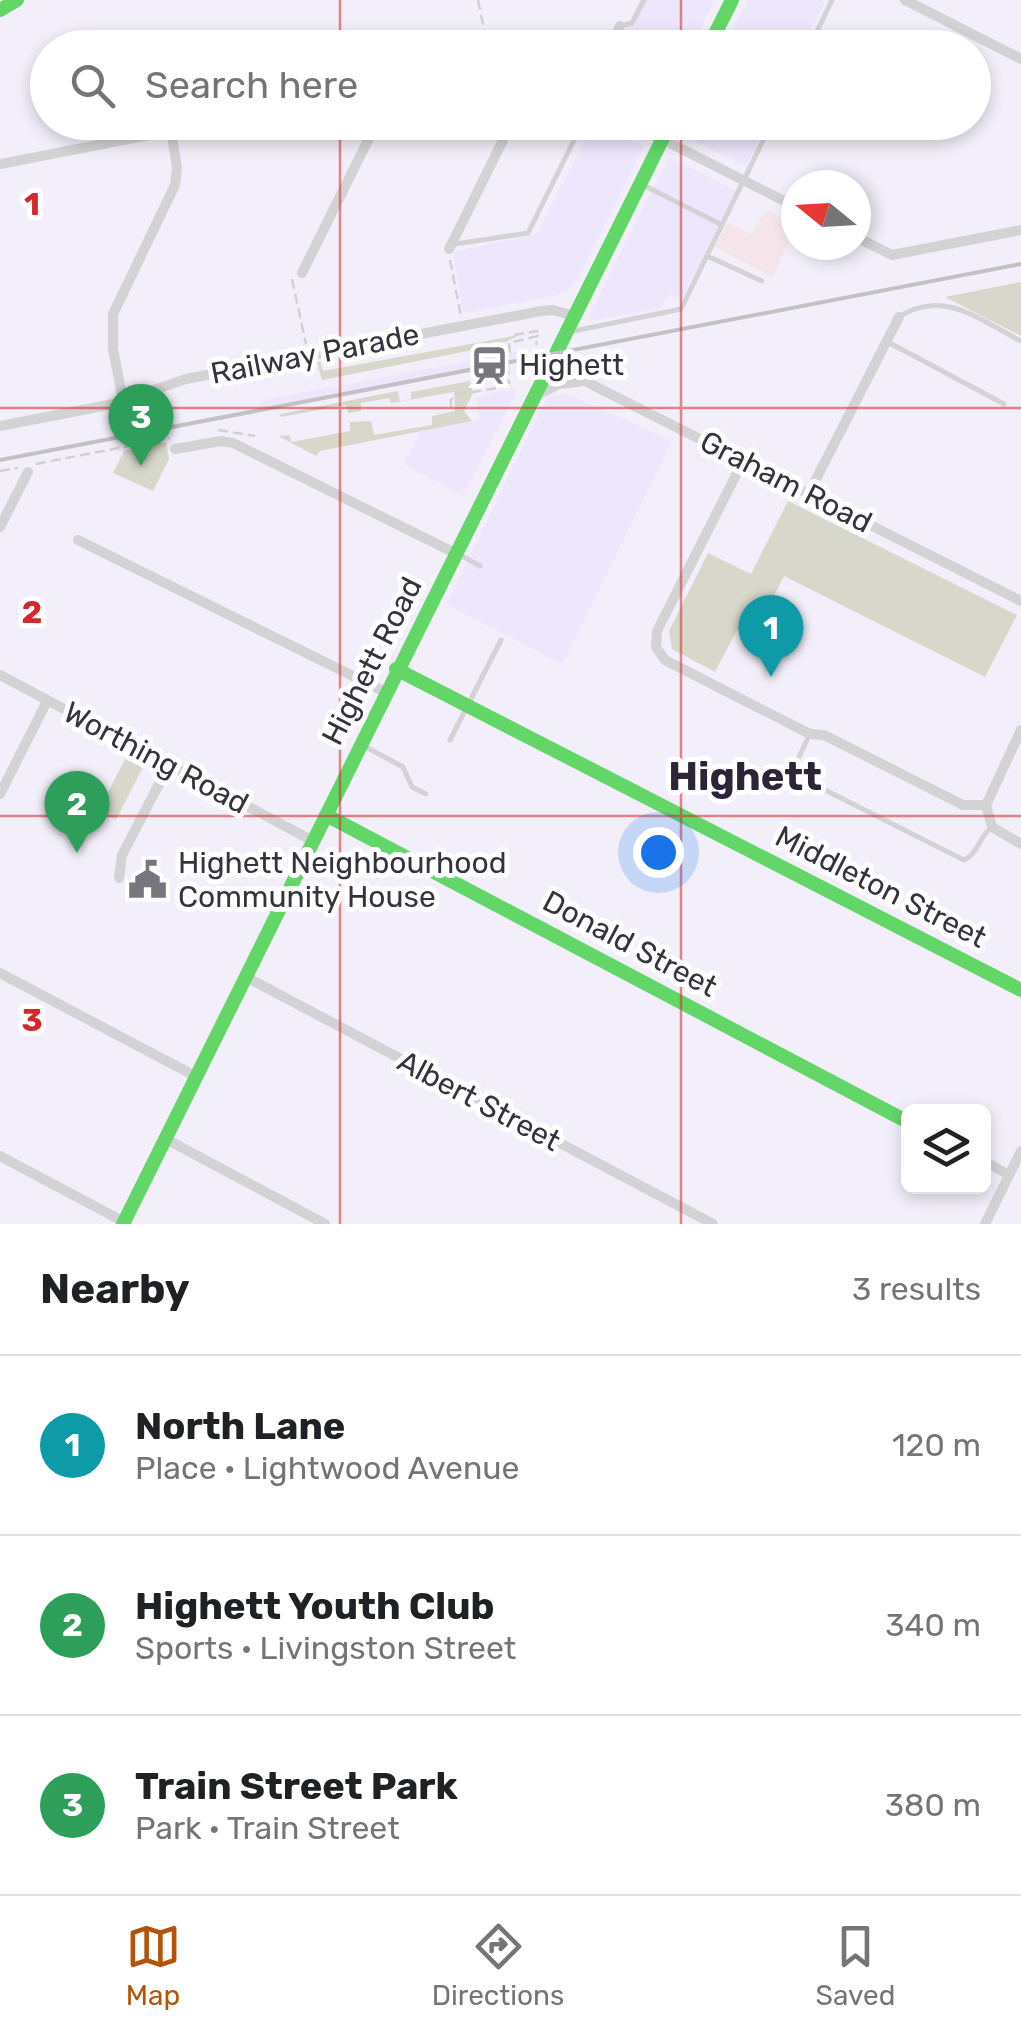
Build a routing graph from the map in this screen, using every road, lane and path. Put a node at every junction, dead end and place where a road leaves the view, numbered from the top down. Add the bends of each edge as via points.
1 (17, 0) edge
2 (478, 0) edge
3 (644, 0) edge
4 (732, 0) edge
5 (832, 0) edge
6 (905, 0) edge
7 (0, 10) edge
8 (620, 26) joint
9 (484, 30) edge
10 (618, 30) edge
11 (717, 30) edge
12 (818, 30) edge
13 (964, 30) edge
14 (991, 44) edge
15 (1021, 59) edge
16 (121, 140) edge
17 (173, 140) edge
18 (368, 140) edge
19 (503, 140) edge
20 (574, 140) edge
21 (662, 140) joint
22 (763, 140) edge
23 (0, 164) edge
24 (743, 181) junction
25 (640, 184) junction
26 (781, 200) edge
27 (722, 225) junction
28 (1021, 230) edge
29 (871, 244) edge
30 (450, 248) junction
31 (707, 256) junction
32 (297, 275) joint
33 (762, 281) dead end
34 (462, 316) dead end
35 (574, 316) junction
36 (899, 317) joint
37 (566, 332) junction
38 (514, 335) dead end
39 (538, 336) junction
40 (886, 341) junction
41 (1021, 341) edge
42 (536, 345) dead end
43 (306, 346) dead end
44 (510, 353) dead end
45 (552, 364) junction
46 (508, 365) dead end
47 (586, 381) junction
48 (534, 397) junction
49 (123, 402) junction
50 (1004, 404) dead end
51 (451, 407) dead end
52 (0, 426) edge
53 (204, 432) dead end
54 (255, 436) dead end
55 (176, 443) joint
56 (743, 460) junction
57 (0, 471) edge
58 (28, 472) dead end
59 (809, 493) junction
60 (0, 527) edge
61 (78, 540) dead end
62 (457, 554) junction
63 (480, 566) dead end
64 (1021, 601) edge
65 (501, 640) dead end
66 (396, 669) junction
67 (0, 675) edge
68 (385, 692) junction
69 (47, 700) junction
70 (468, 705) junction
71 (1021, 730) edge
72 (810, 734) junction
73 (450, 740) dead end
74 (360, 744) junction
75 (169, 765) junction
76 (0, 794) edge
77 (426, 794) dead end
78 (986, 805) junction
79 (326, 814) junction
80 (992, 827) junction
81 (313, 842) junction
82 (1021, 844) edge
83 (119, 878) dead end
84 (0, 973) edge
85 (246, 978) junction
86 (1021, 990) edge
87 (196, 1077) junction
88 (901, 1118) edge
89 (166, 1140) junction
90 (1021, 1150) edge
91 (0, 1156) edge
92 (991, 1165) edge
93 (1009, 1175) junction
94 (124, 1223) edge
95 (325, 1224) edge
96 (713, 1224) edge
97 (985, 1224) edge

1 - 7 street
2 - 9 path
3 - 8 lane via 632,23
4 - 11 street
5 - 12 lane
6 - 13 street
8 - 10 street
14 - 15 street
16 - 23 street
17 - 49 street via 175,185 113,314
18 - 32 street
19 - 30 street
20 - 30 lane via 528,234
21 - 24 street
21 - 25 street, Highett Road
22 - 24 lane
24 - 26 street
24 - 27 lane
25 - 27 lane
25 - 35 street, Highett Road
27 - 31 lane
28 - 29 street via 892,255
30 - 34 path
31 - 33 lane
31 - 37 lane via 681,309
32 - 43 path
35 - 37 street, Highett Road
35 - 49 street, Railway Parade via 541,311 186,379
36 - 40 street
36 - 41 lane via 917,306 944,304
37 - 45 street, Highett Road
38 - 39 path
39 - 42 path
39 - 44 path via 508,342
40 - 50 lane
40 - 59 street
45 - 47 street, Graham Road
45 - 48 street, Highett Road
46 - 51 path via 511,387 455,396
47 - 48 street via 559,384
47 - 56 street, Graham Road
48 - 62 street, Highett Road
49 - 52 street, Railway Parade
53 - 54 path
55 - 57 path
55 - 62 street via 232,443
56 - 59 street, Graham Road
56 - 72 street via 656,631 656,648 665,660
58 - 60 street
59 - 64 street, Graham Road
61 - 68 street
62 - 63 lane
62 - 66 street, Highett Road
65 - 70 lane
66 - 68 street, Highett Road
66 - 70 street, Middleton Street
67 - 69 street, Worthing Road
68 - 74 street, Highett Road
69 - 75 street, Worthing Road
69 - 76 street
70 - 73 lane
70 - 86 street, Middleton Street
71 - 78 street
72 - 78 street via 963,804
72 - 80 lane via 794,767 806,780 964,860
74 - 77 lane via 403,767 412,787
74 - 79 street, Highett Road
75 - 81 street, Worthing Road
75 - 83 street via 122,856
78 - 80 street
79 - 81 street, Highett Road
79 - 88 street, Donald Street
80 - 82 street
81 - 85 street, Highett Road
84 - 87 street
85 - 87 street, Highett Road
85 - 96 street, Albert Street
87 - 89 street, Highett Road
89 - 94 street, Highett Road
89 - 95 street
90 - 93 street
91 - 94 street
92 - 93 street
93 - 97 street

